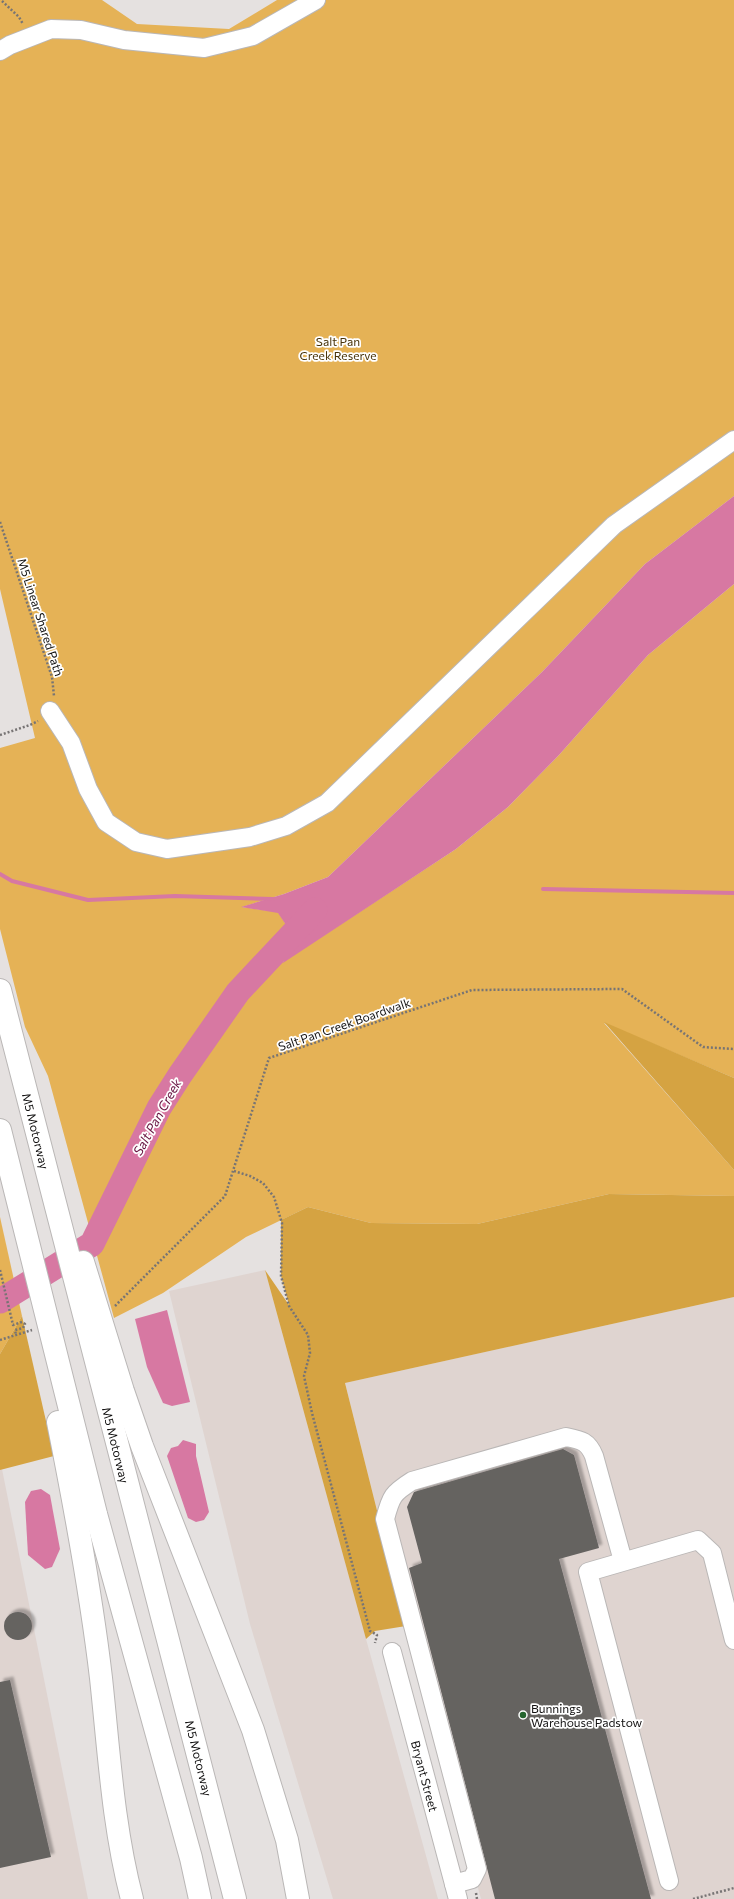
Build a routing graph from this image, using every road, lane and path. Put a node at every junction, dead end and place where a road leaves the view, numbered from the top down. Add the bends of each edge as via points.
1 (2, 0) edge
2 (316, 0) edge
3 (30, 37) junction
4 (0, 51) edge
5 (734, 440) edge
6 (0, 522) edge
7 (50, 711) junction
8 (0, 735) edge
9 (0, 990) edge
10 (734, 1049) edge
11 (0, 1130) edge
12 (0, 1165) edge
13 (234, 1171) junction
14 (0, 1270) edge
15 (113, 1308) dead end
16 (39, 1329) dead end
17 (16, 1335) junction
18 (0, 1340) edge
19 (113, 1393) junction
20 (62, 1407) junction
21 (623, 1561) junction
22 (734, 1640) edge
23 (375, 1643) dead end
24 (392, 1652) dead end
25 (444, 1743) junction
26 (420, 1759) junction
27 (669, 1881) dead end
28 (734, 1888) edge
29 (456, 1892) edge
30 (132, 1899) edge
31 (200, 1899) edge
32 (235, 1899) edge
33 (298, 1899) edge
34 (694, 1899) edge

1 - 3 path via 19,17
2 - 3 street via 253,36 204,48 124,40 81,30 51,29
3 - 4 street
5 - 7 street via 614,525 327,803 286,826 250,837 167,849 136,842 106,822 88,789 72,743
6 - 7 path, M5 Linear Shared Path via 52,677 54,697
7 - 8 path via 45,717 30,725
9 - 19 highway via 16,1057 89,1279
10 - 13 path, Salt Pan Creek Boardwalk via 703,1047 622,989 472,990 269,1058
11 - 20 highway
12 - 20 highway
13 - 15 path, Salt Pan Creek Boardwalk via 225,1196
13 - 23 path via 263,1183 274,1197 282,1223 281,1276 289,1306 308,1335 310,1352 304,1376 312,1413 370,1630 377,1635
14 - 17 path via 13,1324 24,1324 23,1328 15,1330
16 - 17 path
17 - 18 path
19 - 32 highway, M5 Motorway via 189,1719
19 - 33 highway via 216,1632 253,1730 287,1840
20 - 30 highway via 99,1666 113,1805
20 - 31 highway via 96,1514 191,1858
21 - 22 street via 698,1540 712,1553
21 - 25 street via 594,1456 590,1447 581,1440 566,1437 412,1480 398,1490 390,1500 385,1519
21 - 27 street via 588,1572
24 - 26 street, Bryant Street
25 - 26 street via 432,1745
25 - 29 street via 477,1869 472,1879
26 - 29 street, Bryant Street
28 - 34 path

